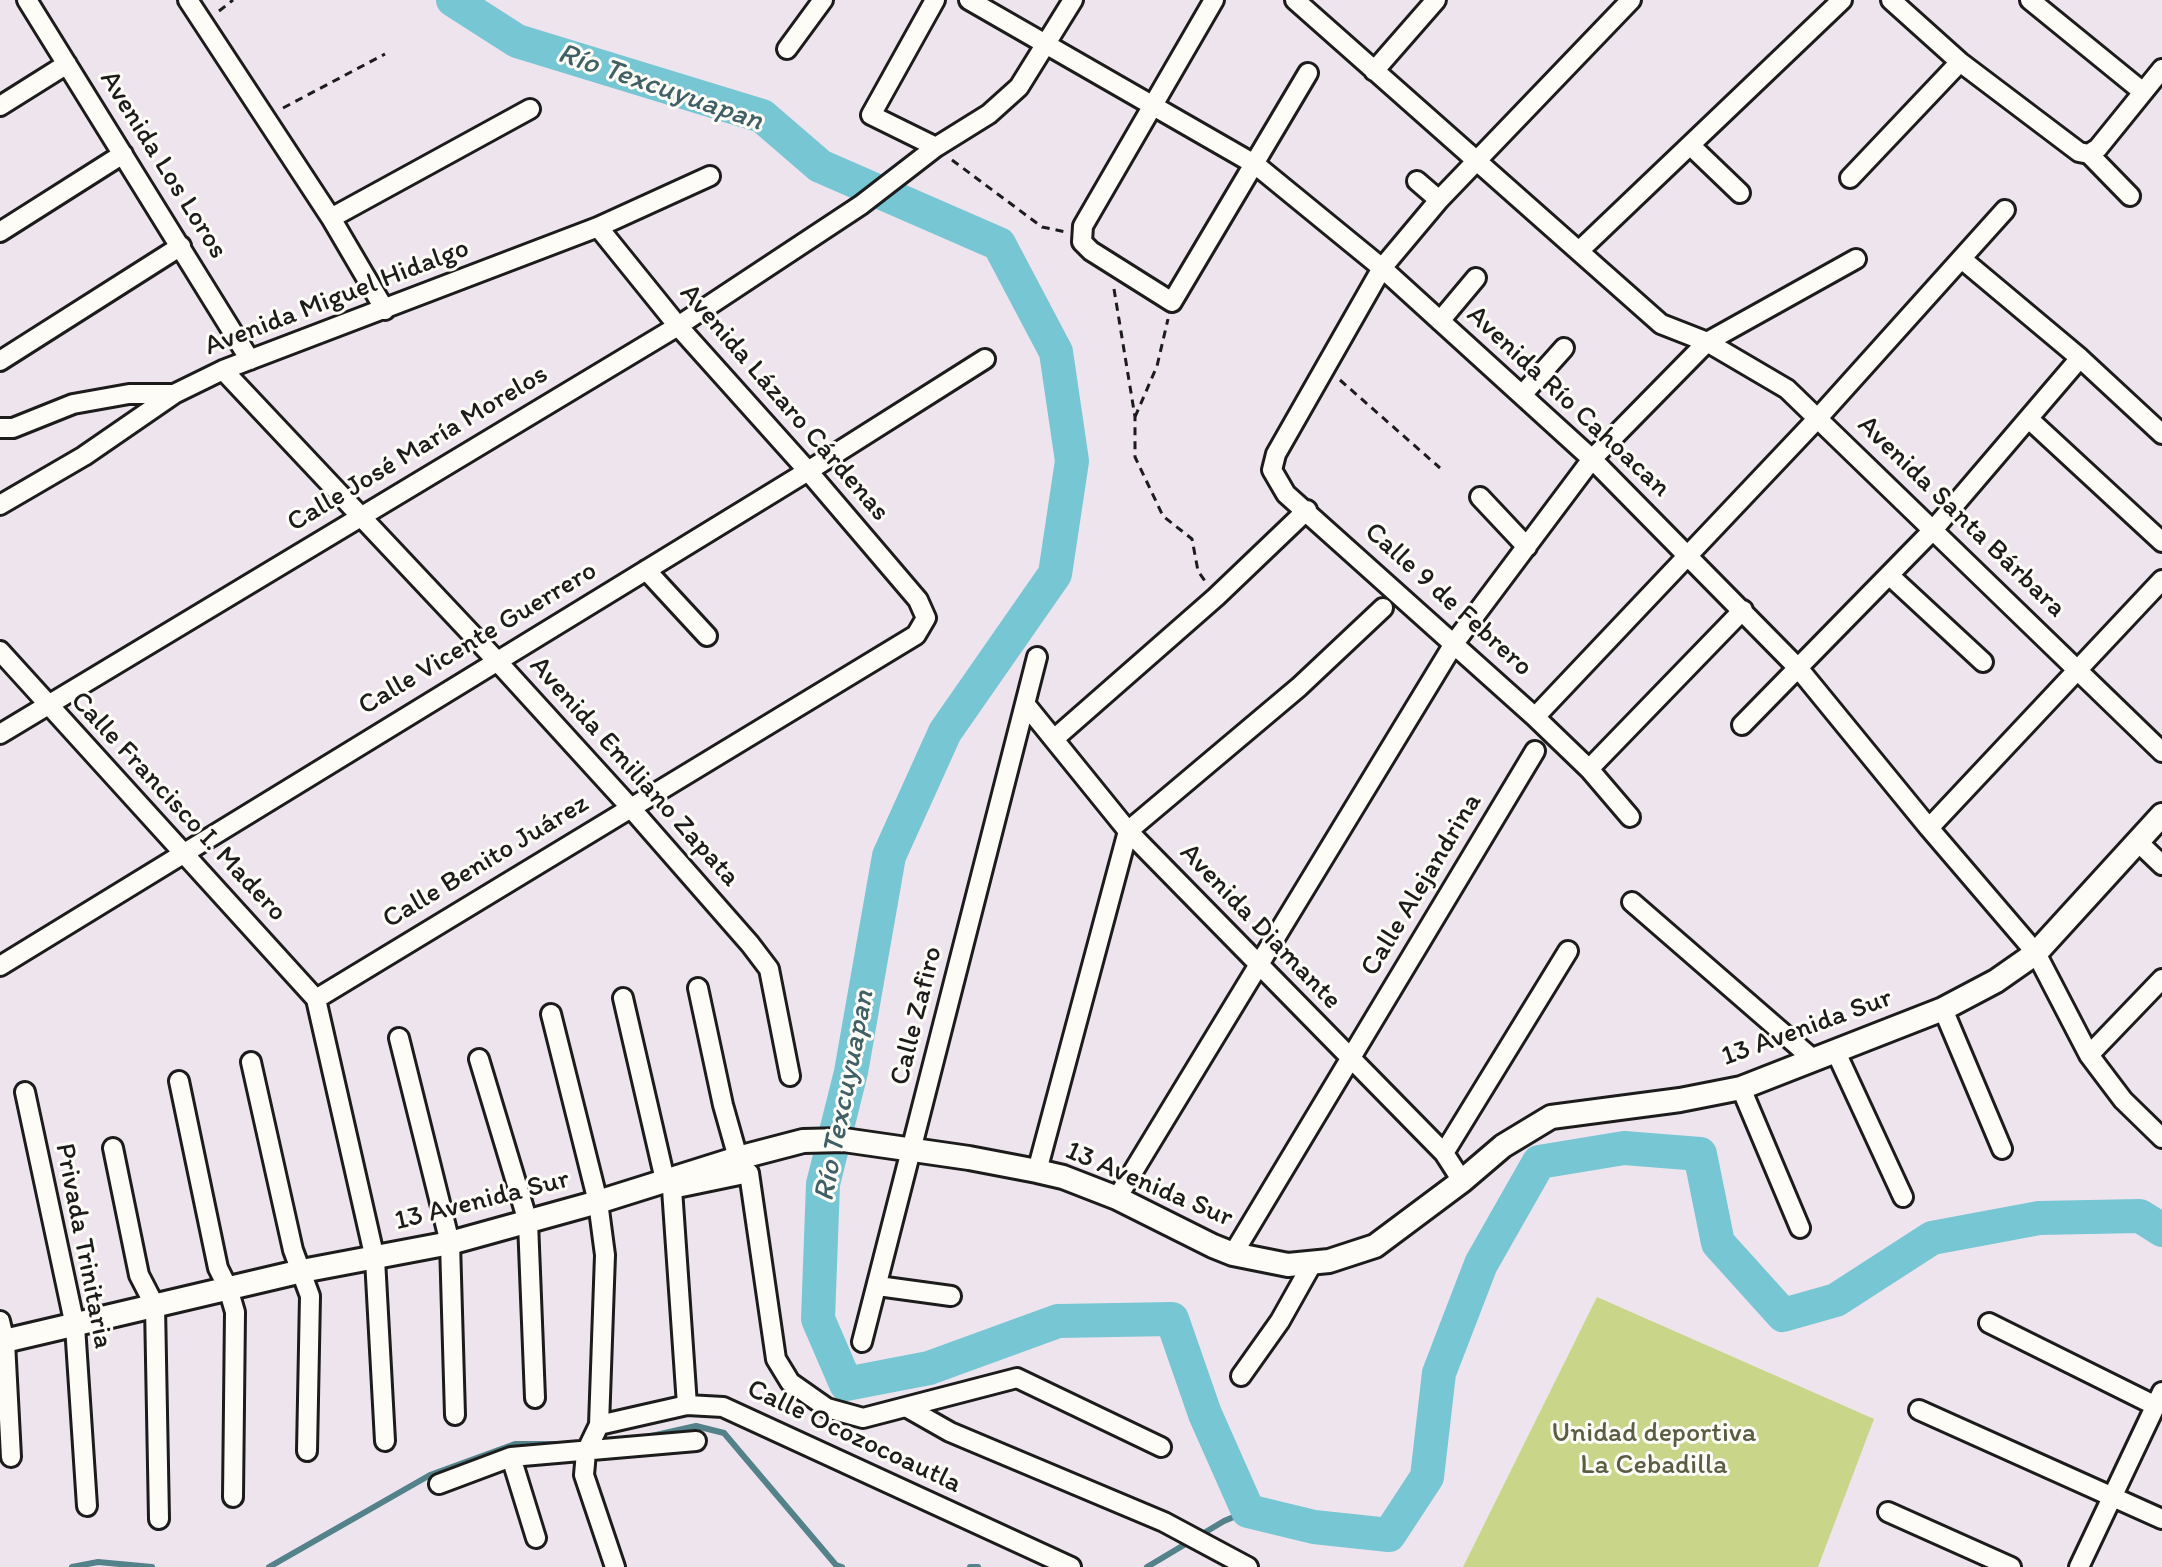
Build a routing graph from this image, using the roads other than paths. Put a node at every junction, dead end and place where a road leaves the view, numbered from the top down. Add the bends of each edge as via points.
1 (27, 0) edge
2 (188, 0) edge
3 (823, 0) edge
4 (935, 0) edge
5 (969, 0) edge
6 (1073, 0) edge
7 (1214, 0) edge
8 (1295, 0) edge
9 (1436, 0) edge
10 (1631, 0) edge
11 (1842, 0) edge
12 (1891, 0) edge
13 (2030, 0) edge
14 (1046, 46) junction
15 (787, 49) dead end
16 (1960, 62) junction
17 (67, 64) junction
18 (2162, 69) edge
19 (1374, 71) junction
20 (1308, 73) dead end
21 (2143, 92) junction
22 (1151, 105) junction
23 (0, 106) edge
24 (530, 109) dead end
25 (1690, 145) junction
26 (936, 147) junction
27 (123, 154) junction
28 (2089, 154) junction
29 (1477, 161) junction
30 (1256, 165) junction
31 (710, 176) dead end
32 (1850, 178) dead end
33 (1417, 181) dead end
34 (1740, 193) dead end
35 (2130, 196) dead end
36 (1439, 200) junction
37 (2005, 210) dead end
38 (331, 218) junction
39 (598, 227) junction
40 (0, 232) edge
41 (181, 246) junction
42 (1580, 250) junction
43 (1856, 259) dead end
44 (1963, 260) junction
45 (1382, 268) junction
46 (1476, 278) dead end
47 (385, 310) junction
48 (1440, 321) junction
49 (678, 326) junction
50 (1707, 342) junction
51 (1564, 348) dead end
52 (2080, 358) junction
53 (985, 359) dead end
54 (250, 360) junction
55 (0, 361) edge
56 (223, 370) junction
57 (174, 394) junction
58 (1522, 395) junction
59 (1818, 418) junction
60 (2030, 420) junction
61 (0, 428) edge
62 (2162, 434) edge
63 (1592, 459) junction
64 (808, 471) junction
65 (1480, 497) dead end
66 (0, 505) edge
67 (1307, 510) junction
68 (361, 515) junction
69 (1933, 530) junction
70 (2162, 542) edge
71 (1527, 547) junction
72 (1689, 556) junction
73 (646, 570) junction
74 (1889, 575) junction
75 (2162, 580) edge
76 (1383, 608) dead end
77 (1743, 610) junction
78 (926, 618) joint
79 (707, 636) dead end
80 (1455, 642) junction
81 (0, 651) edge
82 (1037, 657) dead end
83 (497, 661) junction
84 (1983, 662) dead end
85 (1799, 669) junction
86 (2078, 670) junction
87 (1026, 705) junction
88 (47, 706) junction
89 (1535, 717) junction
90 (1742, 725) dead end
91 (0, 734) edge
92 (1054, 739) junction
93 (1535, 751) dead end
94 (2162, 752) edge
95 (1589, 769) junction
96 (630, 807) junction
97 (2162, 815) edge
98 (1630, 817) dead end
99 (1929, 828) junction
100 (1128, 831) junction
101 (2138, 842) junction
102 (183, 852) junction
103 (2162, 865) edge
104 (1632, 902) dead end
105 (1568, 951) dead end
106 (2036, 953) junction
107 (1257, 964) junction
108 (0, 966) edge
109 (2162, 979) edge
110 (698, 988) dead end
111 (623, 998) dead end
112 (316, 999) junction
113 (1943, 1009) junction
114 (551, 1014) dead end
115 (399, 1038) dead end
116 (1835, 1050) junction
117 (2089, 1055) junction
118 (1349, 1058) junction
119 (479, 1059) dead end
120 (1814, 1060) junction
121 (251, 1062) dead end
122 (790, 1076) dead end
123 (179, 1081) dead end
124 (1741, 1088) junction
125 (25, 1092) dead end
126 (2162, 1138) edge
127 (113, 1148) dead end
128 (912, 1149) junction
129 (2002, 1149) dead end
130 (1444, 1153) junction
131 (744, 1165) junction
132 (1037, 1171) junction
133 (1462, 1181) junction
134 (668, 1185) junction
135 (1903, 1197) dead end
136 (1117, 1198) junction
137 (598, 1202) junction
138 (528, 1222) junction
139 (1800, 1228) dead end
140 (450, 1243) junction
141 (1233, 1254) junction
142 (375, 1259) junction
143 (1312, 1264) junction
144 (302, 1271) junction
145 (878, 1286) junction
146 (228, 1288) junction
147 (951, 1296) dead end
148 (155, 1306) junction
149 (1989, 1323) dead end
150 (75, 1326) junction
151 (2, 1335) edge
152 (862, 1342) dead end
153 (1241, 1376) dead end
154 (535, 1398) dead end
155 (2158, 1399) edge
156 (687, 1405) junction
157 (906, 1407) junction
158 (1919, 1410) dead end
159 (455, 1415) dead end
160 (599, 1425) junction
161 (385, 1441) dead end
162 (696, 1441) dead end
163 (1161, 1447) dead end
164 (307, 1451) dead end
165 (586, 1452) junction
166 (11, 1457) dead end
167 (511, 1457) junction
168 (439, 1484) dead end
169 (2113, 1495) junction
170 (233, 1497) dead end
171 (87, 1506) dead end
172 (1888, 1512) dead end
173 (159, 1519) dead end
174 (2162, 1519) edge
175 (536, 1538) dead end
176 (615, 1567) edge
177 (1071, 1567) edge
178 (1248, 1567) edge
179 (2011, 1567) edge
180 (2079, 1567) edge

1 - 17 street, Avenida Los Loros
2 - 38 street
3 - 15 street
4 - 26 street via 871,115
5 - 14 street, Avenida Río Cahoacan
6 - 14 street, Calle José María Morelos
7 - 22 street
8 - 19 street, Avenida Santa Bárbara
9 - 19 street
10 - 29 street
11 - 25 street
12 - 16 street
13 - 21 street
14 - 22 street, Avenida Río Cahoacan
14 - 26 street, Calle José María Morelos via 1019,87 989,114
16 - 28 street via 2079,152
16 - 32 street
17 - 23 street
17 - 27 street, Avenida Los Loros
18 - 21 street
19 - 29 street, Avenida Santa Bárbara
20 - 30 street
21 - 28 street
22 - 30 street, Avenida Río Cahoacan
22 - 30 street via 1083,226 1082,242 1172,302
24 - 38 street
25 - 34 street
25 - 42 street
26 - 49 street, Calle José María Morelos via 861,205
27 - 40 street
27 - 41 street, Avenida Los Loros
28 - 35 street
29 - 36 street
29 - 42 street, Avenida Santa Bárbara
30 - 45 street, Avenida Río Cahoacan
31 - 39 street, Avenida Miguel Hidalgo
33 - 36 street
36 - 45 street
37 - 44 street
38 - 47 street
39 - 47 street, Avenida Miguel Hidalgo
39 - 49 street, Avenida Lázaro Cárdenas
41 - 54 street, Avenida Los Loros
41 - 55 street
42 - 50 street, Avenida Santa Bárbara via 1661,324
43 - 50 street
44 - 52 street
44 - 59 street
45 - 48 street, Avenida Río Cahoacan
45 - 67 street, Calle 9 de Febrero via 1276,454 1272,470 1286,494
46 - 48 street
47 - 54 street, Avenida Miguel Hidalgo
48 - 58 street, Avenida Río Cahoacan
49 - 64 street, Avenida Lázaro Cárdenas
49 - 68 street, Calle José María Morelos
50 - 59 street, Avenida Santa Bárbara via 1787,389
50 - 63 street
51 - 58 street
52 - 60 street
52 - 62 street
53 - 64 street, Calle Vicente Guerrero
54 - 56 street, Avenida Miguel Hidalgo
56 - 57 street, Avenida Miguel Hidalgo
56 - 68 street, Avenida Emiliano Zapata
57 - 61 street via 129,394 73,404 13,428
57 - 66 street, Avenida Miguel Hidalgo
58 - 63 street, Avenida Río Cahoacan
59 - 69 street, Avenida Santa Bárbara
59 - 72 street
60 - 69 street
60 - 70 street
63 - 71 street
63 - 72 street, Avenida Río Cahoacan
64 - 73 street, Calle Vicente Guerrero
64 - 78 street, Avenida Lázaro Cárdenas via 918,600
65 - 71 street
67 - 80 street, Calle 9 de Febrero
67 - 92 street
68 - 83 street, Avenida Emiliano Zapata
68 - 88 street, Calle José María Morelos
69 - 74 street
69 - 86 street, Avenida Santa Bárbara
71 - 80 street
72 - 77 street, Avenida Río Cahoacan
72 - 89 street
73 - 79 street
73 - 83 street, Calle Vicente Guerrero
74 - 84 street
74 - 85 street
75 - 86 street
76 - 100 street via 1299,687
77 - 85 street, Avenida Río Cahoacan
77 - 95 street
78 - 96 street, Calle Benito Juárez via 916,635
80 - 89 street, Calle 9 de Febrero
80 - 107 street
81 - 88 street, Calle Francisco I. Madero
82 - 87 street, Calle Zafiro
83 - 96 street, Avenida Emiliano Zapata
83 - 102 street, Calle Vicente Guerrero
85 - 90 street
85 - 99 street, Avenida Río Cahoacan
86 - 94 street, Avenida Santa Bárbara
86 - 99 street
87 - 92 street, Avenida Diamante
87 - 128 street, Calle Zafiro
88 - 91 street, Calle José María Morelos
88 - 102 street, Calle Francisco I. Madero
89 - 95 street, Calle 9 de Febrero
92 - 100 street, Avenida Diamante
93 - 118 street, Calle Alejandrina
95 - 98 street, Calle 9 de Febrero
96 - 112 street, Calle Benito Juárez
96 - 122 street, Avenida Emiliano Zapata via 769,969
97 - 101 street, 13 Avenida Sur
99 - 106 street, Avenida Río Cahoacan
100 - 107 street, Avenida Diamante
100 - 132 street
101 - 103 street
101 - 106 street, 13 Avenida Sur
102 - 108 street, Calle Vicente Guerrero
102 - 112 street, Calle Francisco I. Madero
104 - 120 street
105 - 130 street
106 - 113 street, 13 Avenida Sur
106 - 117 street, Avenida Río Cahoacan
107 - 118 street, Avenida Diamante
107 - 136 street
109 - 117 street
110 - 131 street via 723,1105
111 - 134 street
112 - 142 street
113 - 116 street, 13 Avenida Sur
113 - 129 street
114 - 137 street
115 - 140 street
116 - 120 street, 13 Avenida Sur
116 - 135 street
117 - 126 street, Avenida Río Cahoacan via 2123,1100
118 - 130 street, Avenida Diamante
118 - 141 street, Calle Alejandrina
119 - 138 street
120 - 124 street, 13 Avenida Sur
121 - 144 street
123 - 146 street via 218,1268
124 - 133 street, 13 Avenida Sur via 1551,1117 1503,1146
124 - 139 street
125 - 150 street, Privada Trinitaria
127 - 148 street via 139,1275
128 - 131 street, 13 Avenida Sur via 803,1141
128 - 132 street, 13 Avenida Sur
128 - 145 street, Calle Zafiro
130 - 133 street, Avenida Diamante
131 - 134 street, 13 Avenida Sur
131 - 157 street via 776,1359 790,1382 827,1408 863,1418
132 - 136 street, 13 Avenida Sur
133 - 143 street, 13 Avenida Sur via 1375,1246
134 - 137 street, 13 Avenida Sur
134 - 156 street
136 - 141 street, 13 Avenida Sur
137 - 138 street, 13 Avenida Sur
137 - 160 street via 605,1255
138 - 140 street, 13 Avenida Sur
138 - 154 street
140 - 142 street, 13 Avenida Sur
140 - 159 street
141 - 143 street, 13 Avenida Sur via 1288,1265
142 - 144 street, 13 Avenida Sur
142 - 161 street
143 - 153 street
144 - 146 street, 13 Avenida Sur
144 - 164 street via 310,1296
145 - 147 street
145 - 152 street, Calle Zafiro
146 - 148 street, 13 Avenida Sur
146 - 170 street via 235,1312
148 - 150 street, 13 Avenida Sur
148 - 173 street
149 - 155 street
150 - 151 street, 13 Avenida Sur
150 - 171 street, Privada Trinitaria
151 - 166 street
155 - 169 street
156 - 160 street, Calle Ocozocoautla
156 - 177 street, Calle Ocozocoautla via 723,1407
157 - 163 street via 1017,1378
157 - 178 street via 950,1432 1164,1522
158 - 169 street
160 - 165 street
162 - 165 street
165 - 167 street
165 - 176 street via 584,1475
167 - 168 street
167 - 175 street
169 - 174 street
169 - 180 street
172 - 179 street

